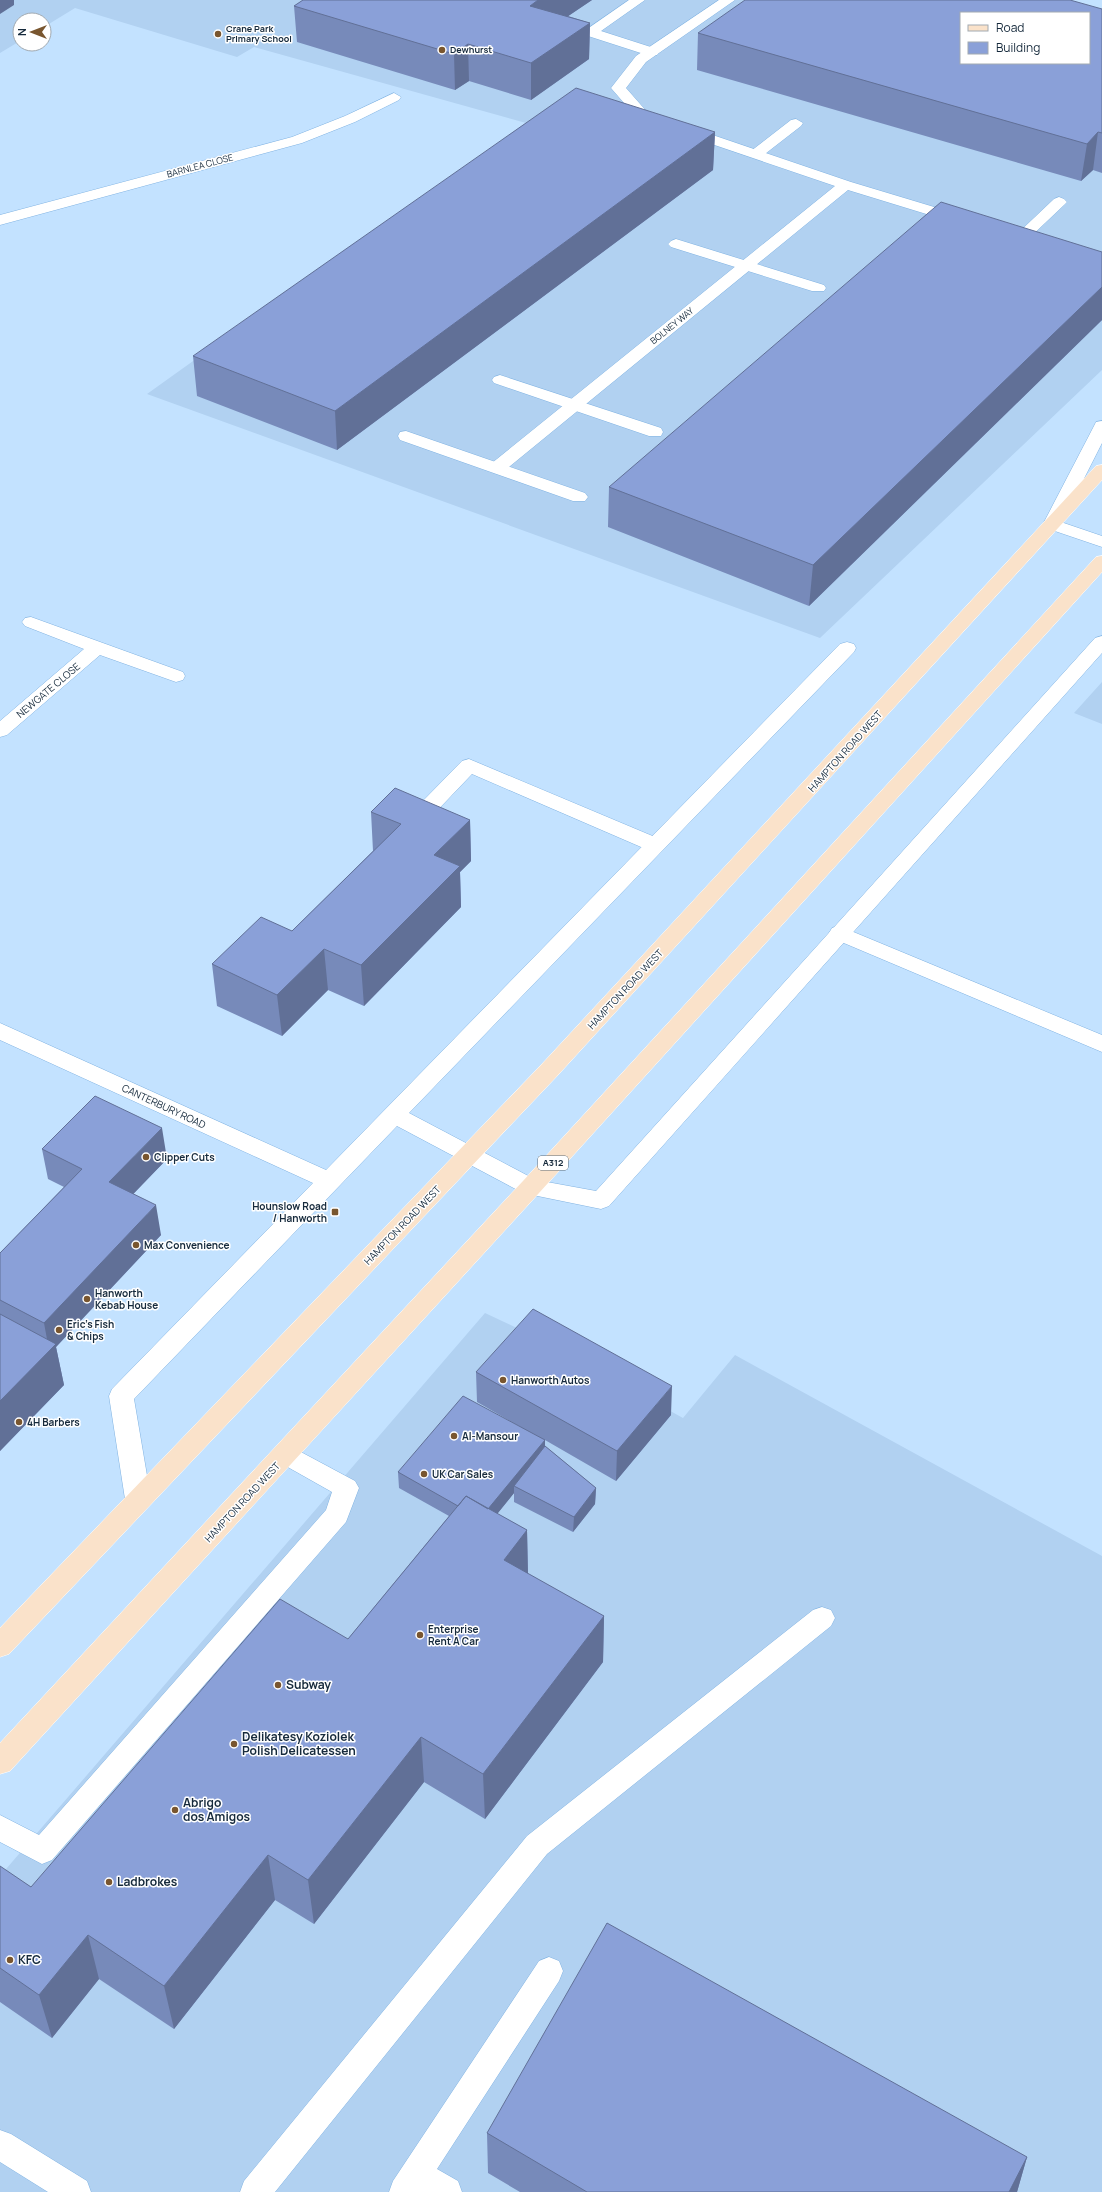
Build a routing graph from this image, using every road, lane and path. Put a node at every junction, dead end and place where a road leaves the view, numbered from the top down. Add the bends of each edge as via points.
1 (638, 0) edge
2 (728, 0) edge
3 (652, 52) junction
4 (394, 97) dead end
5 (796, 123) dead end
6 (756, 154) junction
7 (846, 185) junction
8 (1059, 202) dead end
9 (0, 220) edge
10 (975, 224) edge
11 (1006, 233) edge
12 (1021, 238) junction
13 (1036, 242) edge
14 (676, 244) dead end
15 (746, 266) junction
16 (818, 288) dead end
17 (500, 380) dead end
18 (574, 405) junction
19 (1102, 426) edge
20 (655, 432) dead end
21 (406, 436) dead end
22 (498, 467) junction
23 (1102, 470) edge
24 (579, 497) dead end
25 (1052, 524) junction
26 (1102, 542) edge
27 (1102, 561) edge
28 (31, 622) dead end
29 (1102, 642) edge
30 (97, 648) junction
31 (847, 648) dead end
32 (176, 676) dead end
33 (0, 731) edge
34 (424, 812) edge
35 (655, 844) junction
36 (839, 933) junction
37 (0, 1031) edge
38 (1102, 1044) edge
39 (395, 1115) junction
40 (469, 1155) junction
41 (329, 1181) junction
42 (531, 1187) junction
43 (286, 1454) junction
44 (138, 1499) junction
45 (822, 1618) dead end
46 (0, 1646) edge
47 (0, 1762) edge
48 (0, 1828) edge
49 (550, 1971) dead end
50 (0, 2145) edge
51 (410, 2183) edge
52 (76, 2192) edge
53 (256, 2192) edge
54 (447, 2192) edge

1 - 3 street via 590,32
2 - 3 street
3 - 6 street via 641,59 618,88 643,116
4 - 9 street, BARNLEA CLOSE via 298,140
5 - 6 street
6 - 7 street
7 - 10 street
7 - 15 street, BOLNEY WAY
8 - 12 street
11 - 12 street
12 - 13 street
14 - 15 street
15 - 16 street
15 - 18 street, BOLNEY WAY
17 - 18 street
18 - 20 street
18 - 22 street, BOLNEY WAY
19 - 25 street
21 - 22 street
22 - 24 street
23 - 25 main road, HAMPTON ROAD WEST
25 - 26 street
25 - 40 main road, HAMPTON ROAD WEST via 742,864
27 - 42 main road, HAMPTON ROAD WEST / A312
28 - 30 street
29 - 36 street
30 - 32 street
30 - 33 street, NEWGATE CLOSE
31 - 35 street
34 - 35 street via 469,765
35 - 39 street
36 - 38 street
36 - 42 street via 601,1200
37 - 41 street, CANTERBURY ROAD
39 - 40 street
39 - 41 street
40 - 42 street
40 - 44 main road, HAMPTON ROAD WEST
41 - 44 street via 121,1396
42 - 43 main road, HAMPTON ROAD WEST / A312
43 - 47 main road, HAMPTON ROAD WEST / A312
43 - 48 street via 346,1488 337,1515 42,1851
44 - 46 main road, HAMPTON ROAD WEST
45 - 53 street via 536,1845
49 - 51 street
50 - 52 street
51 - 54 street

